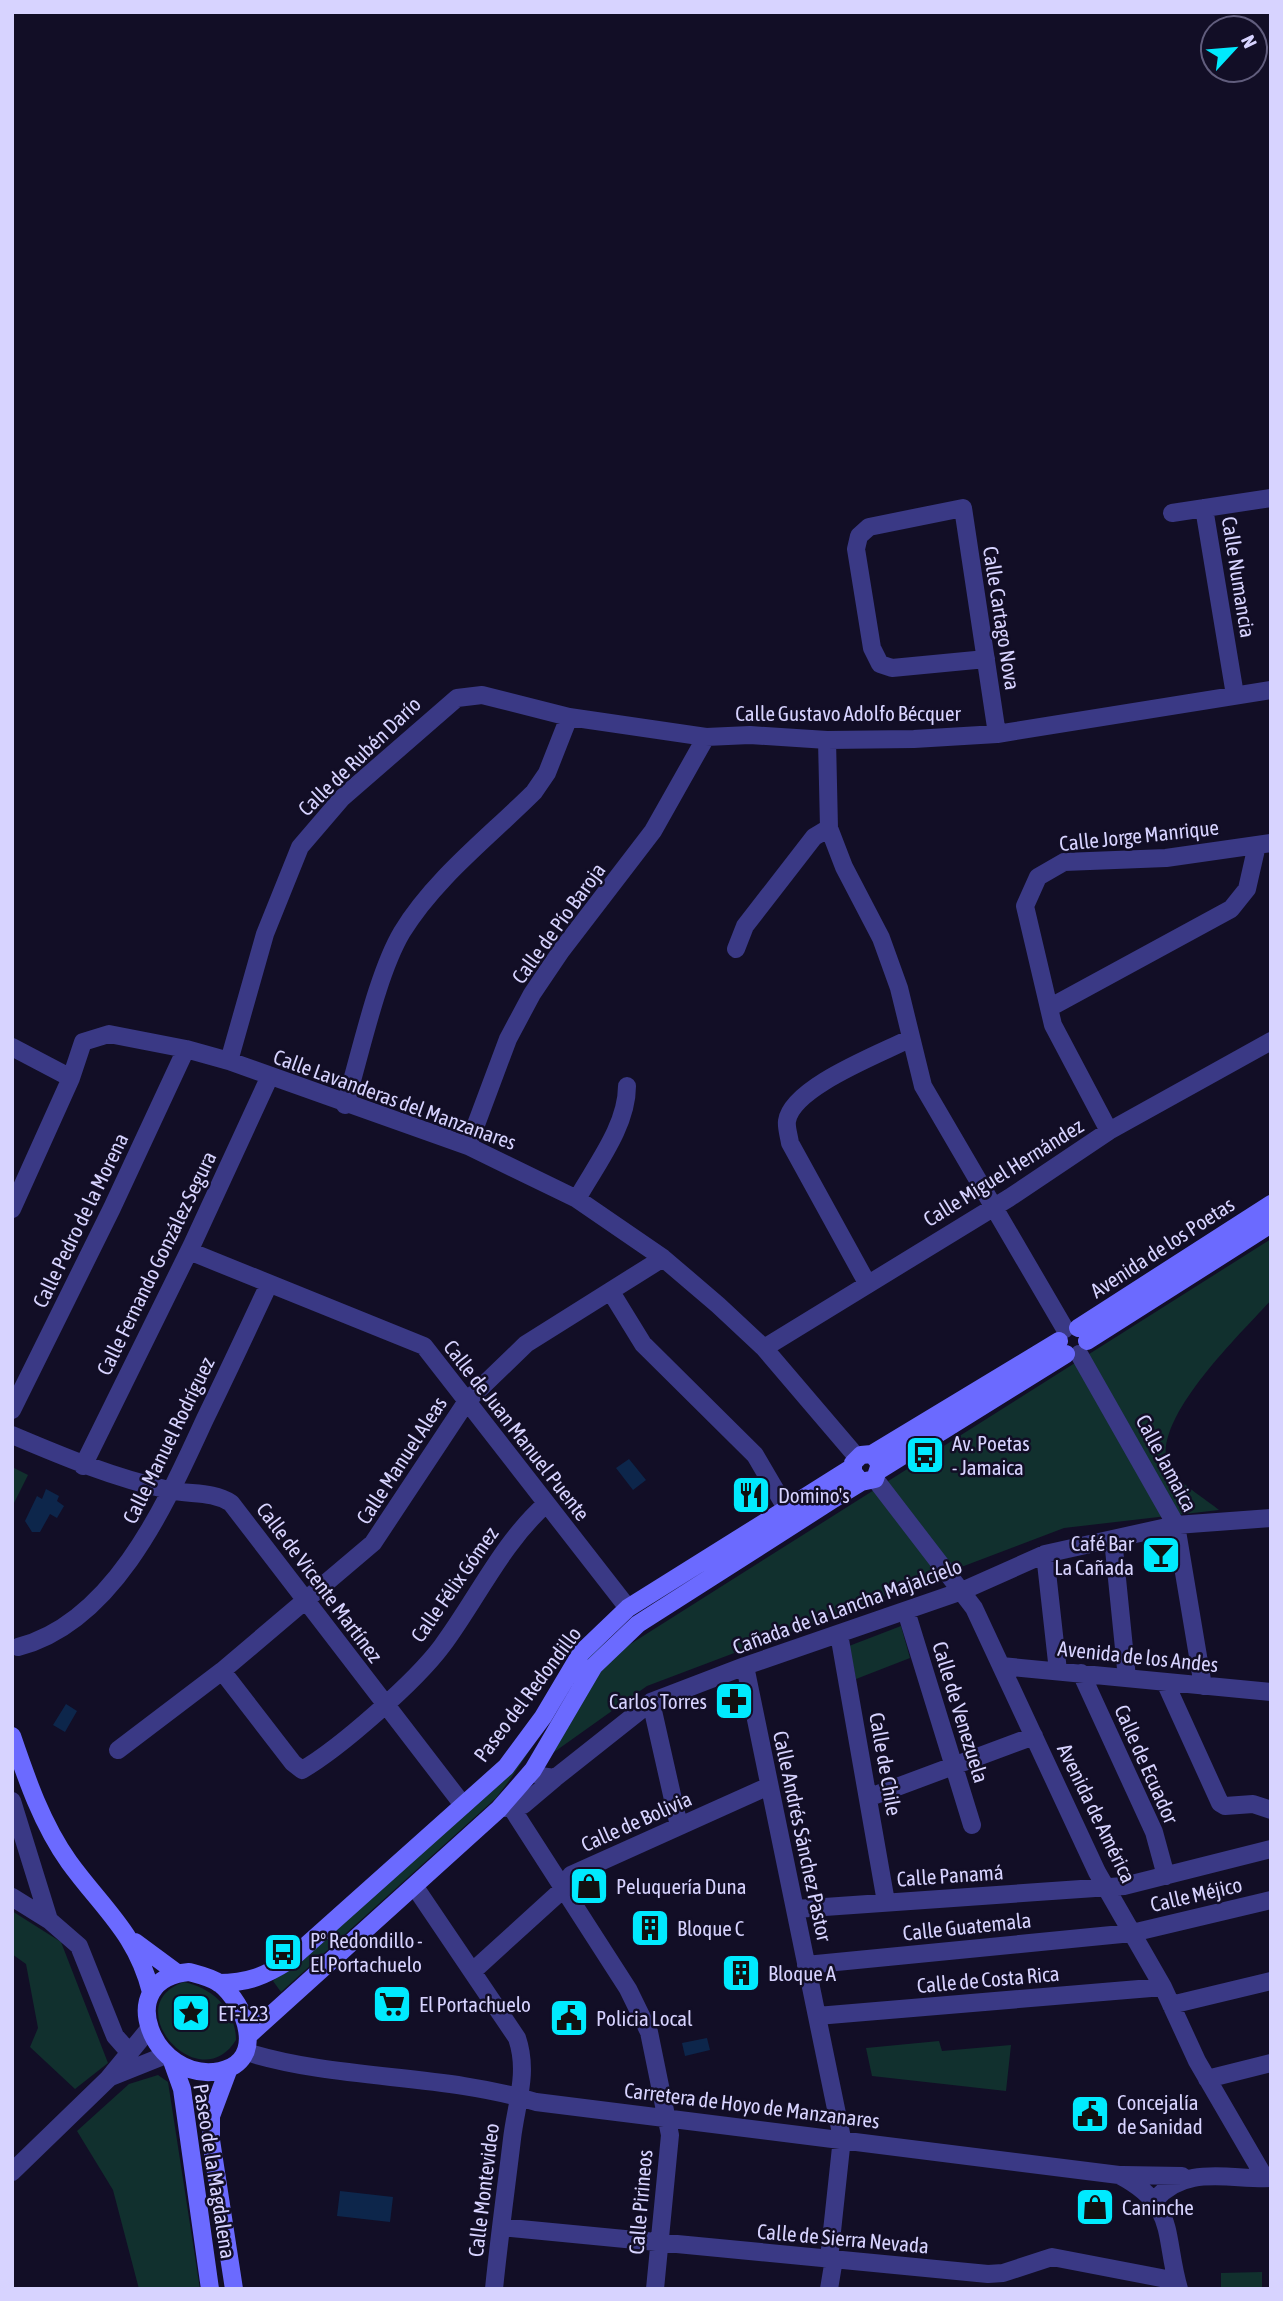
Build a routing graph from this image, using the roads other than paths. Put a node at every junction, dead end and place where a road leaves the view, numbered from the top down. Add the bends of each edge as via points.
1 (1271, 498) edge
2 (1204, 508) junction
3 (1172, 513) dead end
4 (986, 659) junction
5 (1271, 690) edge
6 (467, 695) joint
7 (1235, 695) junction
8 (569, 717) junction
9 (996, 734) junction
10 (706, 737) junction
11 (827, 740) junction
12 (829, 828) junction
13 (1264, 844) edge
14 (736, 949) dead end
15 (1049, 1009) junction
16 (909, 1039) junction
17 (1271, 1041) edge
18 (12, 1047) edge
19 (186, 1049) junction
20 (229, 1061) junction
21 (71, 1077) junction
22 (269, 1078) junction
23 (627, 1086) dead end
24 (345, 1105) junction
25 (1109, 1131) junction
26 (468, 1146) junction
27 (577, 1199) junction
28 (1271, 1204) edge
29 (993, 1207) junction
30 (12, 1209) edge
31 (1271, 1224) edge
32 (189, 1251) junction
33 (663, 1258) junction
34 (867, 1283) junction
35 (269, 1284) junction
36 (611, 1292) junction
37 (1072, 1341) junction
38 (764, 1348) junction
39 (467, 1401) junction
40 (12, 1410) edge
41 (12, 1435) edge
42 (83, 1466) junction
43 (866, 1468) junction
44 (172, 1491) junction
45 (546, 1504) junction
46 (786, 1508) junction
47 (1271, 1518) edge
48 (1176, 1525) junction
49 (1113, 1539) junction
50 (1045, 1554) junction
51 (962, 1591) junction
52 (307, 1600) junction
53 (628, 1608) junction
54 (906, 1611) junction
55 (839, 1634) junction
56 (18, 1647) dead end
57 (745, 1666) junction
58 (1001, 1666) junction
59 (222, 1671) junction
60 (1058, 1671) junction
61 (1081, 1673) junction
62 (1127, 1678) junction
63 (1165, 1682) junction
64 (1203, 1686) junction
65 (1271, 1692) edge
66 (651, 1702) junction
67 (384, 1705) junction
68 (12, 1736) edge
69 (1034, 1736) junction
70 (118, 1750) dead end
71 (954, 1768) junction
72 (533, 1770) junction
73 (555, 1778) junction
74 (769, 1786) junction
75 (870, 1797) junction
76 (12, 1801) edge
77 (463, 1805) junction
78 (505, 1808) junction
79 (1271, 1810) edge
80 (972, 1825) dead end
81 (679, 1826) junction
82 (1271, 1849) edge
83 (1166, 1876) junction
84 (415, 1887) junction
85 (1107, 1887) junction
86 (563, 1888) junction
87 (12, 1898) edge
88 (1271, 1900) edge
89 (886, 1902) junction
90 (796, 1909) junction
91 (49, 1920) junction
92 (1132, 1933) junction
93 (132, 1940) junction
94 (806, 1965) junction
95 (473, 1971) junction
96 (177, 1973) junction
97 (1271, 1981) edge
98 (218, 1983) junction
99 (1163, 1987) junction
100 (151, 1992) junction
101 (1171, 2005) junction
102 (817, 2015) junction
103 (149, 2029) junction
104 (248, 2043) junction
105 (130, 2053) junction
106 (169, 2058) junction
107 (1271, 2063) edge
108 (229, 2068) junction
109 (108, 2079) junction
110 (1208, 2079) junction
111 (519, 2097) junction
112 (667, 2120) junction
113 (842, 2138) junction
114 (12, 2172) edge
115 (1119, 2175) junction
116 (1190, 2177) junction
117 (1268, 2178) edge
118 (1155, 2200) junction
119 (501, 2227) junction
120 (659, 2243) junction
121 (832, 2259) junction
122 (1178, 2285) edge
123 (211, 2289) edge
124 (234, 2289) edge
125 (494, 2289) edge
126 (655, 2289) edge
127 (829, 2289) edge

1 - 2 street
2 - 3 street
2 - 7 street, Calle Numancia
4 - 4 street, Calle Cartago Nova via 962,508 869,527 859,536 856,549 872,648 880,664 892,668
4 - 9 street, Calle Cartago Nova
5 - 7 street, Calle Gustavo Adolfo Bécquer
6 - 8 street, Calle Gustavo Adolfo Bécquer
6 - 20 street, Calle de Rubén Darío via 447,704 342,798 300,847 265,934
7 - 9 street, Calle Gustavo Adolfo Bécquer
8 - 10 street, Calle Gustavo Adolfo Bécquer
8 - 24 street via 547,773 534,792 425,899 401,934
9 - 11 street, Calle Gustavo Adolfo Bécquer
10 - 11 street, Calle Gustavo Adolfo Bécquer
10 - 26 street, Calle de Pío Baroja via 653,831 532,994 508,1039
11 - 12 street, Calle Jamaica
12 - 14 street via 814,837 745,926
12 - 16 street, Calle Jamaica via 881,937 899,988
13 - 15 street via 1247,889 1231,909
13 - 15 street, Calle Jorge Manrique via 1118,862 1063,862 1038,877 1025,906
15 - 25 street, Calle Jorge Manrique
16 - 29 street, Calle Jamaica via 923,1086
16 - 34 street via 811,1089 796,1102 787,1120 790,1143
17 - 25 street, Calle Miguel Hernández
18 - 21 street
19 - 20 street, Calle Lavanderas del Manzanares
19 - 21 street, Calle Lavanderas del Manzanares via 109,1034 83,1042
19 - 40 street, Calle Pedro de la Morena
20 - 22 street, Calle Lavanderas del Manzanares
21 - 30 street
22 - 24 street, Calle Lavanderas del Manzanares
22 - 32 street, Calle Fernando González Segura
23 - 27 street via 627,1102 613,1135
24 - 26 street, Calle Lavanderas del Manzanares
25 - 29 street, Calle Miguel Hernández
26 - 27 street, Calle Lavanderas del Manzanares
27 - 33 street, Calle Lavanderas del Manzanares
28 - 37 main road, Avenida de los Poetas
29 - 34 street, Calle Miguel Hernández
29 - 37 street, Calle Jamaica
31 - 37 main road, Avenida de los Poetas
32 - 35 street, Calle de Juan Manuel Puente
32 - 42 street, Calle Fernando González Segura
33 - 36 street, Calle Manuel Aleas
33 - 38 street, Calle Lavanderas del Manzanares
34 - 38 street, Calle Miguel Hernández
35 - 39 street, Calle de Juan Manuel Puente via 424,1346
35 - 44 street, Calle Manuel Rodríguez
36 - 39 street, Calle Manuel Aleas via 526,1344
36 - 46 street via 643,1344 755,1455
37 - 43 main road, Avenida de los Poetas
37 - 48 street, Calle Jamaica
38 - 43 street, Calle Lavanderas del Manzanares
39 - 45 street, Calle de Juan Manuel Puente
39 - 52 street, Calle Manuel Aleas via 373,1543
41 - 42 street, Calle de Vicente Martínez
42 - 44 street, Calle de Vicente Martínez
43 - 46 main road, Paseo del Redondillo
43 - 51 street, Avenida de América
43 - 72 main road, Paseo del Redondillo via 638,1624 594,1666
44 - 52 street, Calle de Vicente Martínez via 219,1495 231,1503
44 - 56 street, Calle Manuel Rodríguez via 153,1529 108,1587 86,1609 37,1642
45 - 53 street, Calle de Juan Manuel Puente
45 - 67 street, Calle Félix Gómez via 522,1525 440,1648
46 - 53 main road, Paseo del Redondillo
47 - 48 street, Cañada de la Lancha Majalcielo
48 - 49 street, Cañada de la Lancha Majalcielo
48 - 64 street, Calle Jamaica
49 - 50 street, Cañada de la Lancha Majalcielo
49 - 62 street
50 - 51 street, Cañada de la Lancha Majalcielo
50 - 60 street
51 - 54 street, Cañada de la Lancha Majalcielo
51 - 58 street, Avenida de América
52 - 59 street, Calle Manuel Aleas
52 - 67 street, Calle de Vicente Martínez
53 - 77 main road, Paseo del Redondillo via 581,1653 506,1767
54 - 55 street, Cañada de la Lancha Majalcielo
54 - 71 street, Calle de Venezuela
55 - 57 street, Cañada de la Lancha Majalcielo
55 - 75 street, Calle de Chile
57 - 66 street, Cañada de la Lancha Majalcielo
57 - 74 street, Calle Andrés Sánchez Pastor
58 - 60 street, Avenida de los Andes
58 - 69 street, Avenida de América
59 - 67 street, Calle Félix Gómez via 302,1770
59 - 70 street, Calle Manuel Aleas
60 - 61 street, Avenida de los Andes
61 - 62 street, Avenida de los Andes
61 - 83 street, Calle de Ecuador via 1154,1832
62 - 63 street, Avenida de los Andes
63 - 64 street, Avenida de los Andes
63 - 79 street via 1220,1803
64 - 65 street, Avenida de los Andes
66 - 73 street, Cañada de la Lancha Majalcielo
66 - 81 street
67 - 77 street, Calle de Vicente Martínez
68 - 93 main road via 41,1814 69,1861
69 - 71 street
69 - 85 street, Avenida de América
71 - 75 street
71 - 80 street, Calle de Venezuela
72 - 73 street
72 - 78 main road, Paseo del Redondillo
73 - 78 street, Cañada de la Lancha Majalcielo via 523,1805
74 - 81 street, Calle de Bolivia
74 - 90 street, Calle Andrés Sánchez Pastor
75 - 89 street, Calle de Chile
76 - 91 street
77 - 98 main road, Paseo del Redondillo via 290,1960 246,1983
78 - 84 main road, Paseo del Redondillo
78 - 86 street, Calle Pirineos
81 - 86 street, Calle de Bolivia via 571,1875
82 - 83 street, Calle Panamá
83 - 85 street, Calle Panamá
84 - 95 street, Calle Montevideo
84 - 104 main road, Paseo del Redondillo
85 - 89 street, Calle Panamá
85 - 92 street, Avenida de América
86 - 95 street, Calle de Bolivia
86 - 112 street, Calle Pirineos via 640,2010 655,2054
87 - 91 street
88 - 92 street, Calle Méjico
89 - 90 street, Calle Panamá
90 - 94 street, Calle Andrés Sánchez Pastor
91 - 105 street via 79,1946 115,2036
92 - 94 street, Calle Guatemala
92 - 99 street, Avenida de América
93 - 96 main road
93 - 100 main road
94 - 102 street, Calle Andrés Sánchez Pastor
95 - 111 street, Calle Montevideo via 517,2038 523,2077
96 - 98 main road via 206,1976
96 - 100 main road
97 - 101 street
98 - 104 main road via 235,2001
99 - 101 street, Avenida de América
99 - 102 street, Calle de Costa Rica
100 - 103 main road via 146,2004
101 - 110 street, Avenida de América
102 - 113 street, Calle Andrés Sánchez Pastor
103 - 105 street
103 - 106 main road
104 - 108 main road via 238,2063
104 - 111 street, Carretera de Hoyo de Manzanares via 272,2060
105 - 109 street
106 - 108 main road via 204,2072
106 - 109 street
106 - 123 main road, Paseo de la Magdalena via 182,2089
107 - 110 street
108 - 124 main road, Paseo de la Magdalena via 211,2116 211,2140
109 - 114 street
110 - 117 street, Avenida de América
111 - 112 street, Carretera de Hoyo de Manzanares
111 - 119 street, Calle Montevideo
112 - 113 street, Carretera de Hoyo de Manzanares
112 - 120 street, Calle Pirineos via 670,2135
113 - 115 street, Carretera de Hoyo de Manzanares
113 - 121 street, Calle Andrés Sánchez Pastor
115 - 116 street
115 - 118 street, Carretera de Hoyo de Manzanares
116 - 117 street
116 - 118 street via 1175,2181
118 - 122 street via 1166,2220
119 - 120 street, Calle de Sierra Nevada
119 - 125 street, Calle Montevideo
120 - 121 street, Calle de Sierra Nevada
120 - 126 street, Calle Pirineos
121 - 122 street, Calle de Sierra Nevada via 988,2274 1052,2257
121 - 127 street, Calle Andrés Sánchez Pastor

